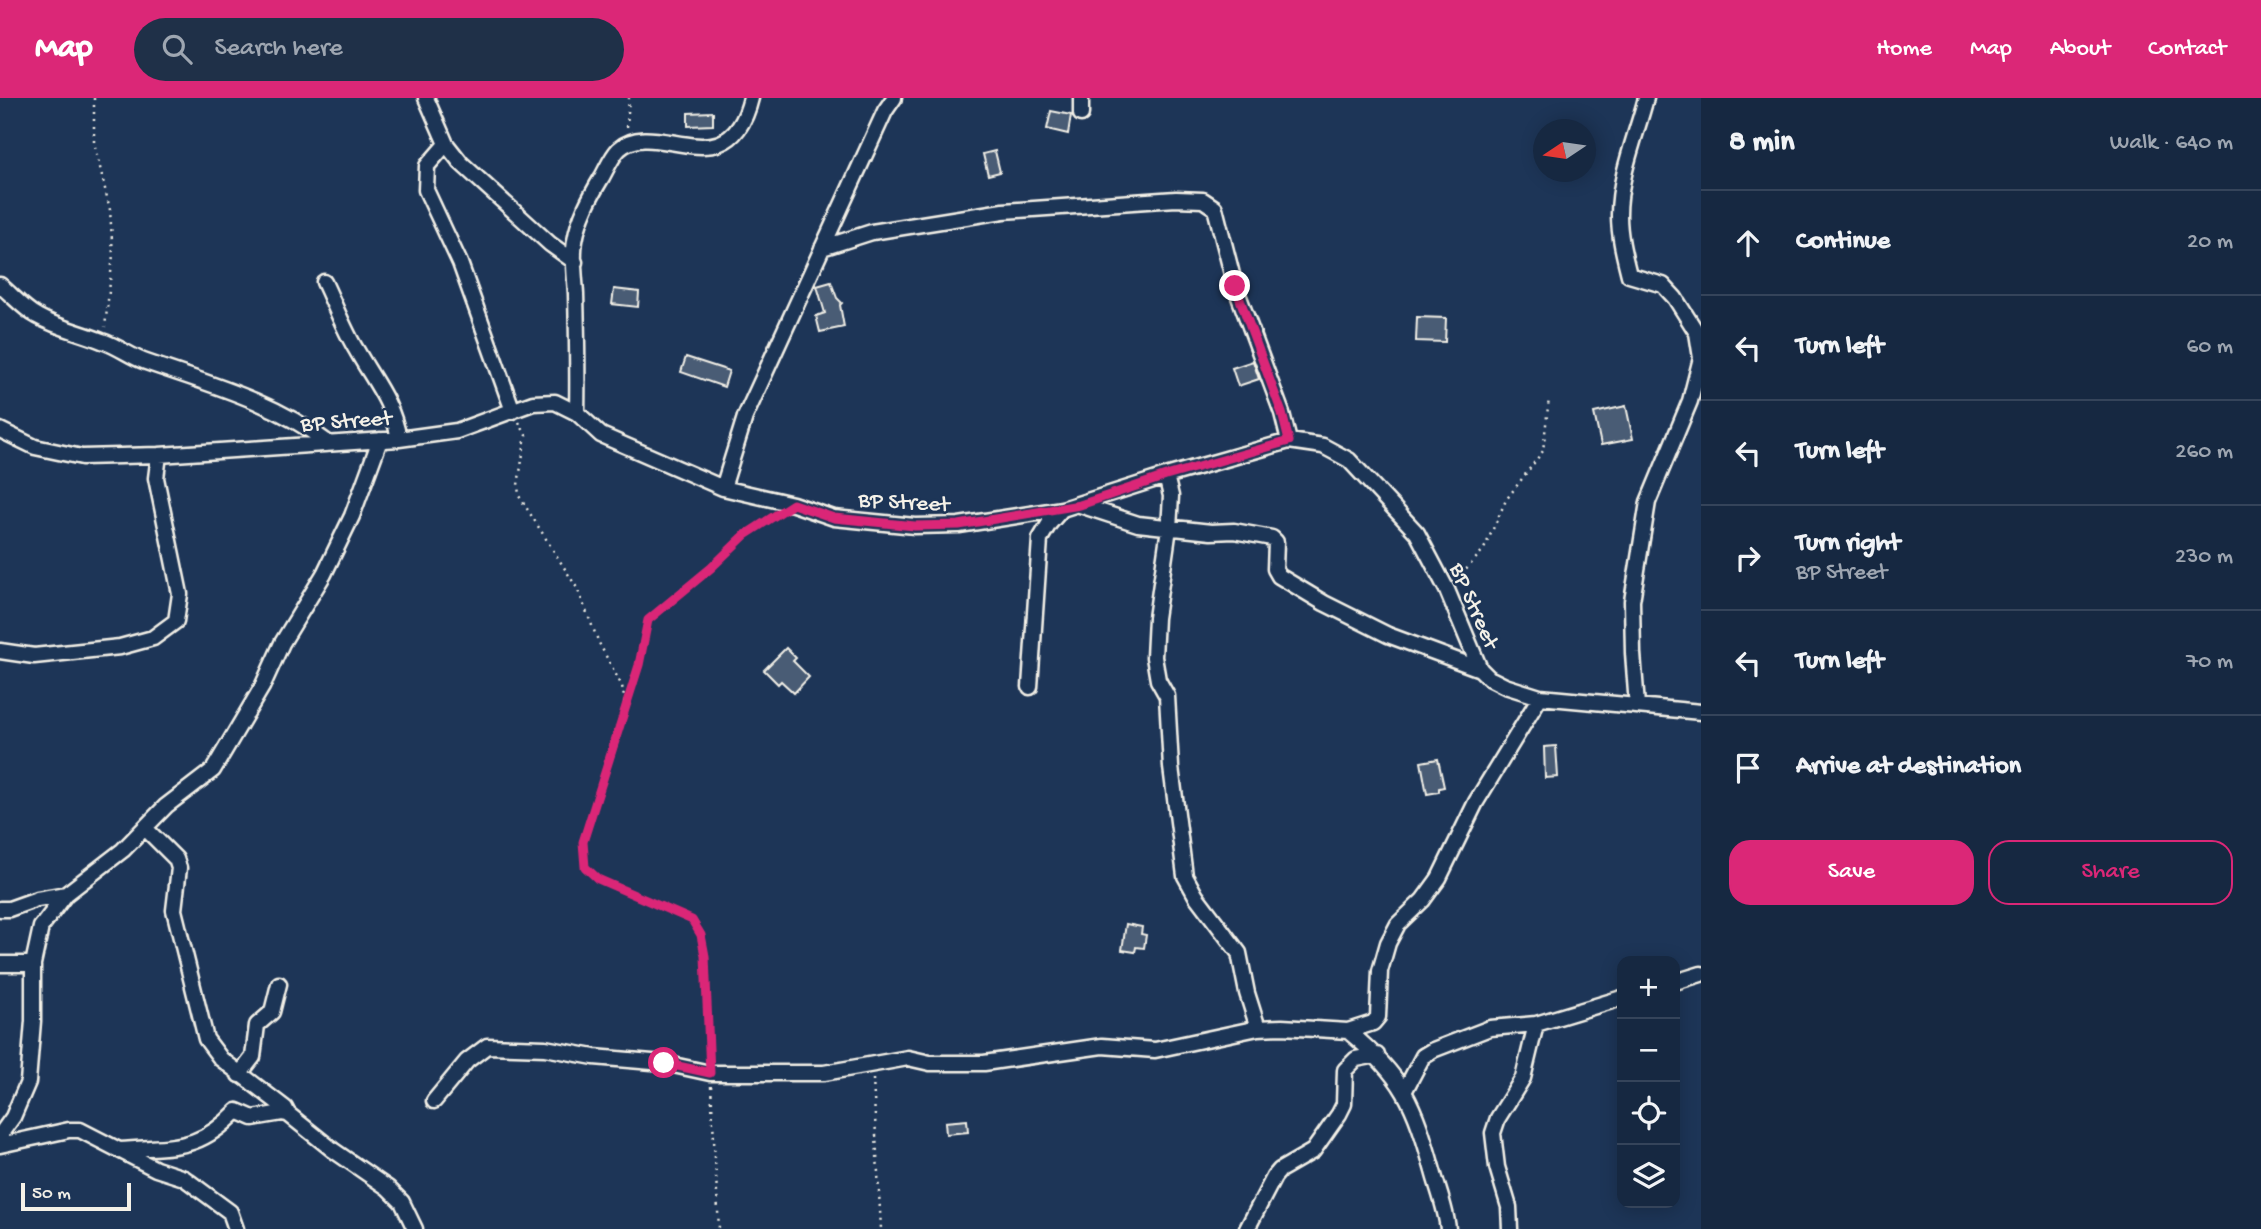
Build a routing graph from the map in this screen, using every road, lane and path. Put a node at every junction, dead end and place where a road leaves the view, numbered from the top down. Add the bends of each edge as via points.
1 (94, 98) edge
2 (426, 98) edge
3 (629, 98) edge
4 (751, 98) edge
5 (894, 98) edge
6 (1081, 98) edge
7 (1646, 98) edge
8 (1081, 114) dead end
9 (446, 144) junction
10 (626, 144) junction
11 (822, 248) junction
12 (575, 262) junction
13 (324, 282) dead end
14 (0, 285) edge
15 (103, 341) junction
16 (1549, 398) dead end
17 (1695, 400) edge
18 (513, 411) junction
19 (578, 412) junction
20 (0, 430) edge
21 (399, 439) junction
22 (380, 440) junction
23 (1289, 441) junction
24 (327, 442) junction
25 (159, 455) junction
26 (1166, 476) junction
27 (723, 488) junction
28 (793, 504) junction
29 (1080, 505) junction
30 (1062, 509) junction
31 (1169, 528) junction
32 (1447, 590) junction
33 (0, 652) edge
34 (1480, 669) junction
35 (1030, 687) dead end
36 (1540, 696) junction
37 (1637, 706) junction
38 (626, 708) junction
39 (1701, 712) edge
40 (145, 828) junction
41 (65, 894) junction
42 (0, 909) edge
43 (0, 964) edge
44 (33, 964) junction
45 (1701, 974) edge
46 (1680, 980) edge
47 (279, 984) dead end
48 (1617, 1000) edge
49 (1536, 1024) junction
50 (1258, 1028) junction
51 (1348, 1031) junction
52 (1377, 1055) junction
53 (871, 1063) junction
54 (710, 1073) junction
55 (239, 1075) junction
56 (1405, 1090) junction
57 (434, 1101) dead end
58 (288, 1114) junction
59 (0, 1135) edge
60 (0, 1146) edge
61 (120, 1150) junction
62 (236, 1229) edge
63 (415, 1229) edge
64 (719, 1229) edge
65 (881, 1229) edge
66 (1247, 1229) edge
67 (1448, 1229) edge
68 (1510, 1229) edge

1 - 15 path via 94,142 110,209 113,255
2 - 9 street
3 - 10 path
4 - 10 street via 735,133 719,144 700,147 648,139
5 - 11 street
6 - 8 street
7 - 17 street via 1623,182 1620,239 1629,275 1663,285 1697,333 1701,358
9 - 12 street via 461,163
9 - 18 street via 427,166 426,190 460,263
10 - 12 street via 617,150 586,203 575,242
11 - 23 street via 872,232 1003,211 1203,200 1215,208 1235,286
11 - 27 street via 745,417
12 - 19 street
13 - 21 street via 356,350 381,388
14 - 15 street via 34,315
15 - 24 street via 143,361 274,409
16 - 32 path via 1544,451 1506,500 1484,549
17 - 37 street via 1648,502 1632,601
18 - 19 street, BP Street via 533,403 555,402
18 - 21 street, BP Street via 457,430
18 - 38 path via 526,435 519,496 577,587 622,686
19 - 27 street, BP Street via 601,435
20 - 25 street, BP Street via 35,447 82,457
21 - 22 street, BP Street
22 - 24 street, BP Street
22 - 40 street via 324,574 213,770
23 - 26 street, BP Street
23 - 32 street, BP Street via 1323,446 1349,460 1417,533
24 - 25 street, BP Street
25 - 33 street via 156,478 180,594 176,621 153,638 120,647 34,656
26 - 29 street, BP Street
26 - 31 street via 1171,496
27 - 28 street, BP Street
28 - 30 street, BP Street via 834,518 915,526 959,525
28 - 38 path via 745,535 648,620
29 - 30 street, BP Street
29 - 31 street via 1138,524
30 - 35 street via 1040,539
31 - 34 street via 1272,538 1279,576 1388,635
31 - 50 street via 1154,657 1167,696 1185,876 1239,953
32 - 34 street, BP Street
34 - 36 street, BP Street via 1505,686
36 - 37 street, BP Street
36 - 51 street via 1476,802 1439,878 1398,924 1380,971 1378,1017
37 - 39 street, BP Street
38 - 54 path via 583,842 585,867 598,879 692,920 705,956
40 - 41 street
40 - 55 street via 176,859 179,868 174,910 206,1039
41 - 42 street
41 - 44 street via 41,926
43 - 44 street
44 - 59 street via 28,1082
45 - 46 street
47 - 55 street via 272,1012 257,1025 253,1057
48 - 49 street
49 - 56 street via 1490,1028 1433,1049 1423,1056
49 - 68 street via 1523,1078 1493,1133
50 - 51 street
50 - 53 street via 1155,1050 1102,1046 984,1063 930,1063 908,1058
51 - 52 street
52 - 56 street
52 - 66 street via 1356,1059 1345,1070 1344,1104 1339,1114 1313,1151 1274,1177
53 - 54 street via 824,1073
53 - 65 path
54 - 57 street via 545,1048 487,1046 467,1061
54 - 64 path
55 - 58 street
56 - 67 street via 1419,1120
58 - 61 street via 253,1118 237,1111 205,1139
58 - 63 street via 388,1188 402,1202
60 - 61 street via 80,1130
61 - 62 street via 184,1178 230,1212

